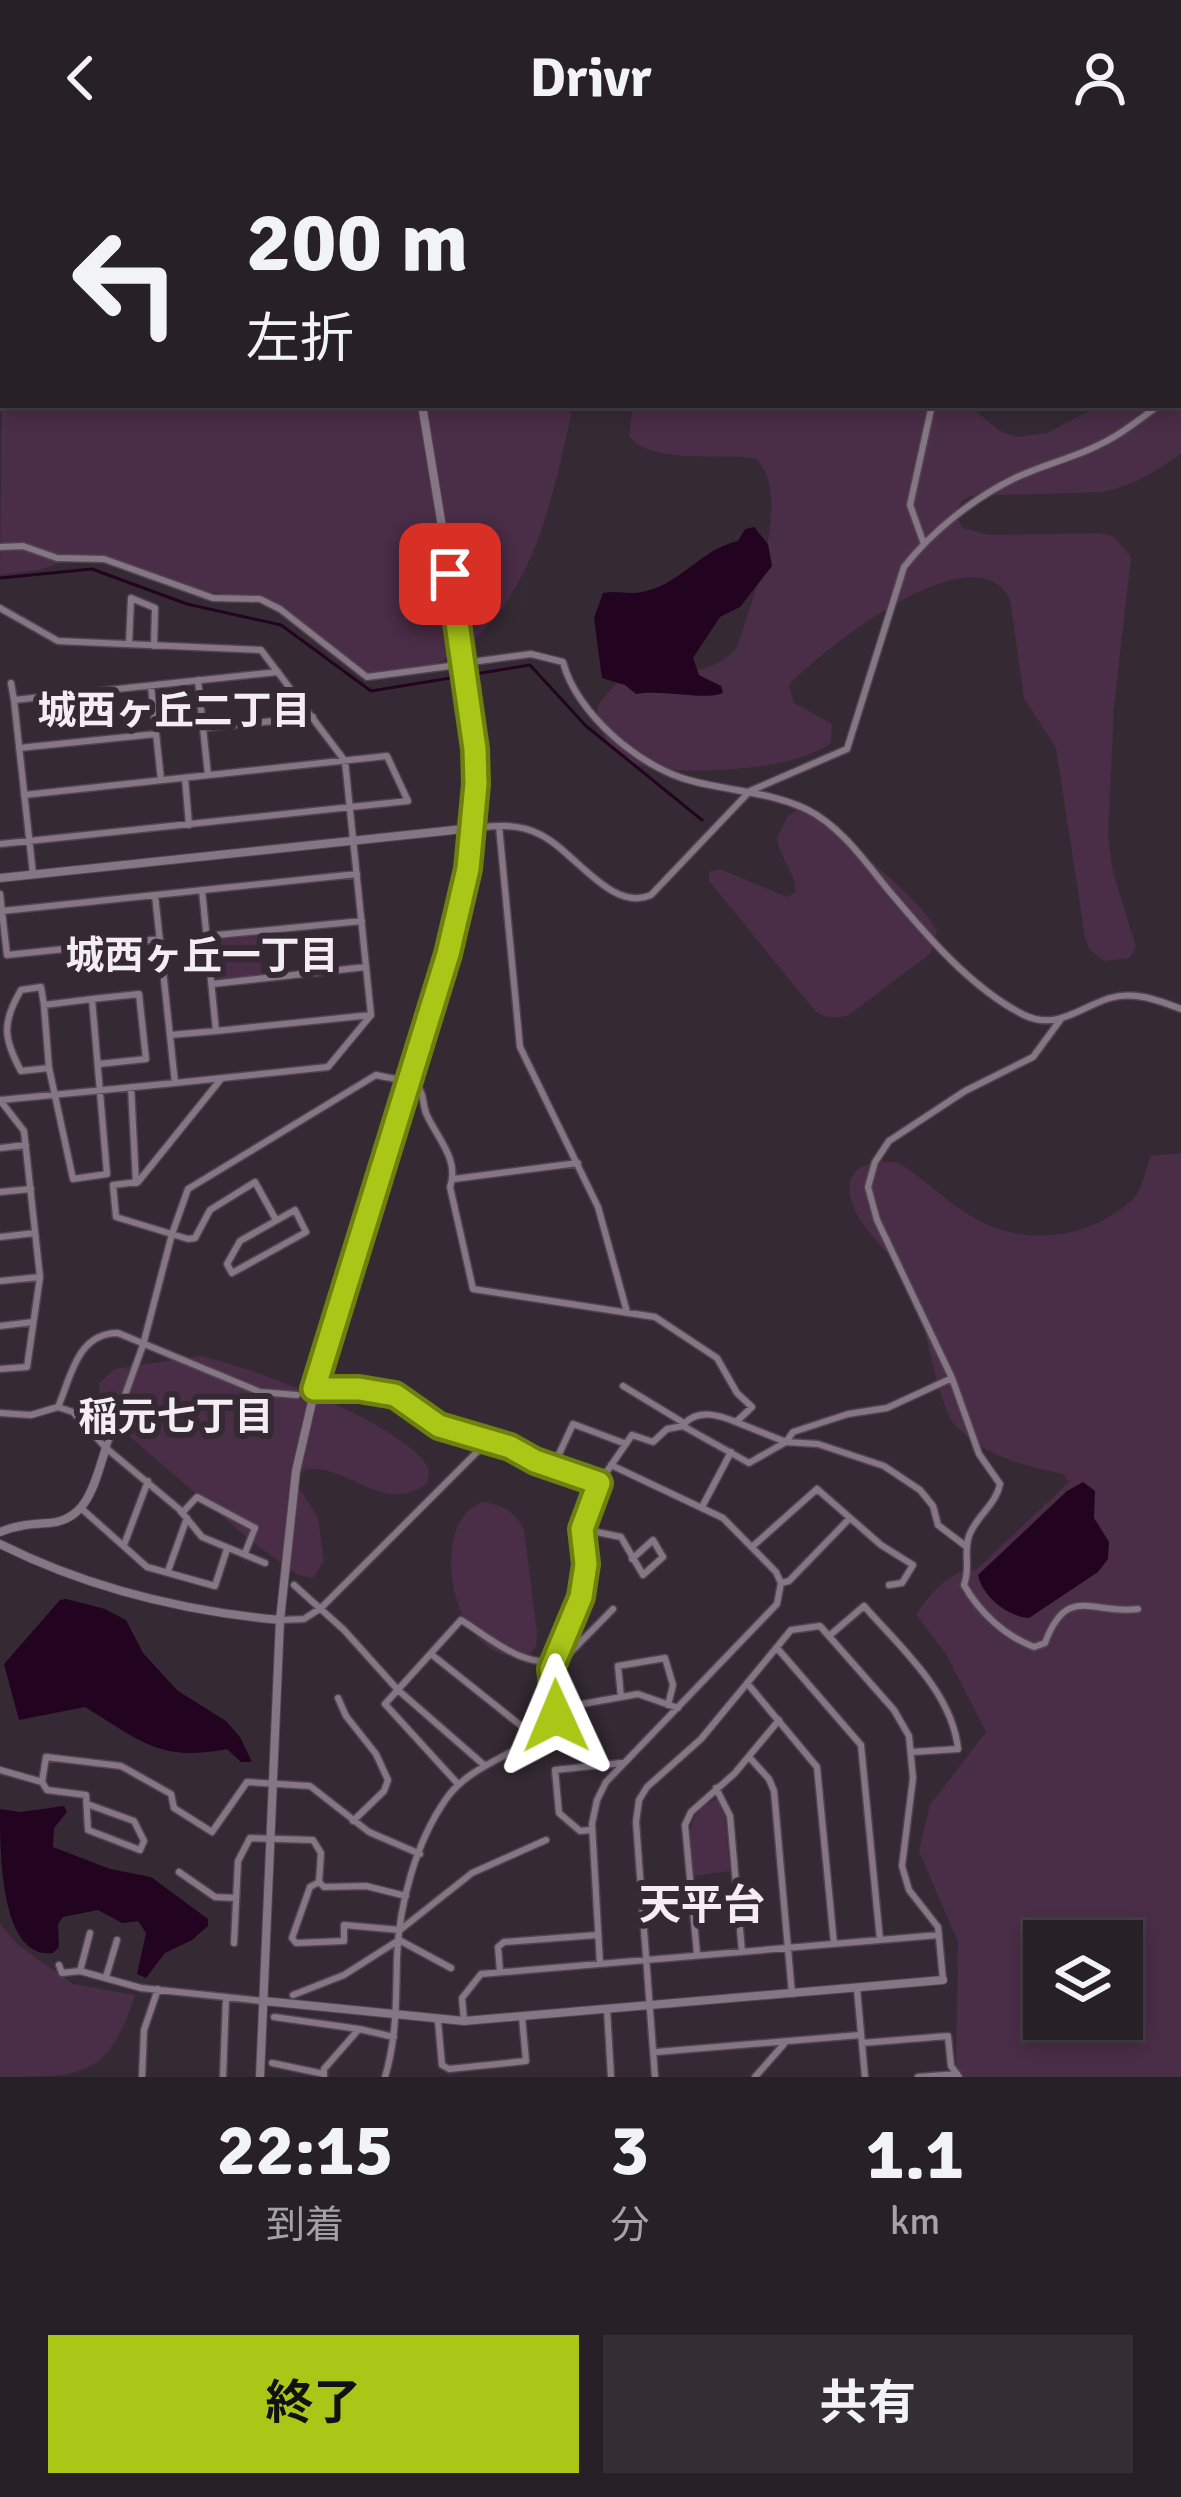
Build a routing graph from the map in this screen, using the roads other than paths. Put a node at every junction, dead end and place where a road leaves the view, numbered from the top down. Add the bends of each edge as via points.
1 (422, 408) edge
2 (931, 408) edge
3 (1154, 408) edge
4 (924, 544) junction
5 (0, 547) edge
6 (0, 608) edge
7 (129, 644) junction
8 (154, 646) junction
9 (479, 662) dead end
10 (450, 666) dead end
11 (279, 671) junction
12 (198, 680) junction
13 (11, 683) dead end
14 (151, 686) junction
15 (14, 700) junction
16 (313, 717) junction
17 (203, 728) junction
18 (156, 734) junction
19 (20, 748) junction
20 (345, 761) junction
21 (208, 775) junction
22 (185, 778) junction
23 (161, 780) junction
24 (750, 790) junction
25 (24, 795) junction
26 (350, 808) junction
27 (189, 825) junction
28 (499, 826) junction
29 (473, 828) junction
30 (29, 841) junction
31 (353, 841) junction
32 (0, 844) edge
33 (33, 874) junction
34 (357, 874) junction
35 (0, 878) edge
36 (202, 890) junction
37 (0, 894) edge
38 (155, 895) junction
39 (2, 911) edge
40 (362, 921) junction
41 (2, 926) edge
42 (207, 936) junction
43 (160, 939) junction
44 (366, 967) junction
45 (212, 984) junction
46 (92, 999) junction
47 (44, 1005) junction
48 (1181, 1009) edge
49 (371, 1016) junction
50 (1061, 1019) junction
51 (216, 1030) junction
52 (170, 1035) junction
53 (98, 1064) junction
54 (50, 1068) junction
55 (221, 1078) junction
56 (175, 1083) junction
57 (408, 1083) junction
58 (131, 1088) junction
59 (101, 1090) junction
60 (53, 1095) junction
61 (0, 1100) edge
62 (26, 1145) junction
63 (0, 1148) edge
64 (578, 1162) junction
65 (454, 1179) junction
66 (136, 1183) junction
67 (31, 1189) junction
68 (0, 1192) edge
69 (276, 1220) junction
70 (35, 1233) junction
71 (172, 1234) junction
72 (0, 1237) edge
73 (40, 1277) junction
74 (0, 1281) edge
75 (627, 1312) junction
76 (34, 1322) junction
77 (0, 1325) edge
78 (143, 1345) junction
79 (0, 1370) edge
80 (952, 1378) junction
81 (623, 1386) dead end
82 (314, 1389) junction
83 (297, 1395) dead end
84 (58, 1407) junction
85 (0, 1413) edge
86 (736, 1421) junction
87 (684, 1424) junction
88 (490, 1440) junction
89 (786, 1442) junction
90 (626, 1444) junction
91 (106, 1448) junction
92 (731, 1452) junction
93 (611, 1466) junction
94 (553, 1468) junction
95 (148, 1481) junction
96 (599, 1483) junction
97 (702, 1507) junction
98 (82, 1508) junction
99 (185, 1516) junction
100 (850, 1518) junction
101 (582, 1529) junction
102 (0, 1532) edge
103 (0, 1544) edge
104 (124, 1546) junction
105 (753, 1546) junction
106 (967, 1546) junction
107 (227, 1549) junction
108 (244, 1552) junction
109 (632, 1558) junction
110 (265, 1563) dead end
111 (167, 1572) junction
112 (781, 1583) junction
113 (294, 1585) dead end
114 (889, 1585) dead end
115 (321, 1608) junction
116 (613, 1609) dead end
117 (1138, 1609) dead end
118 (280, 1620) junction
119 (829, 1636) junction
120 (777, 1648) junction
121 (431, 1654) junction
122 (554, 1662) junction
123 (747, 1683) junction
124 (398, 1690) junction
125 (621, 1697) junction
126 (338, 1698) dead end
127 (668, 1705) junction
128 (559, 1708) junction
129 (678, 1708) junction
130 (779, 1720) junction
131 (534, 1736) junction
132 (911, 1753) junction
133 (749, 1757) junction
134 (625, 1763) junction
135 (484, 1765) junction
136 (0, 1770) edge
137 (42, 1782) junction
138 (272, 1784) junction
139 (458, 1784) junction
140 (716, 1788) junction
141 (87, 1804) junction
142 (353, 1821) junction
143 (592, 1830) junction
144 (271, 1836) junction
145 (546, 1840) dead end
146 (420, 1854) junction
147 (179, 1872) dead end
148 (319, 1882) junction
149 (406, 1896) junction
150 (236, 1898) junction
151 (90, 1933) dead end
152 (399, 1935) junction
153 (597, 1935) junction
154 (939, 1935) junction
155 (117, 1940) dead end
156 (880, 1940) junction
157 (234, 1943) dead end
158 (834, 1944) junction
159 (788, 1948) junction
160 (742, 1952) junction
161 (697, 1955) junction
162 (648, 1959) junction
163 (600, 1964) junction
164 (59, 1965) dead end
165 (451, 1968) dead end
166 (80, 1971) junction
167 (500, 1972) junction
168 (106, 1977) junction
169 (943, 1980) joint
170 (158, 1989) junction
171 (857, 1989) junction
172 (792, 1994) junction
173 (293, 1995) dead end
174 (226, 1997) junction
175 (264, 2002) junction
176 (652, 2006) junction
177 (607, 2009) junction
178 (274, 2017) dead end
179 (397, 2017) junction
180 (522, 2017) junction
181 (438, 2021) junction
182 (464, 2021) junction
183 (359, 2029) junction
184 (394, 2037) junction
185 (861, 2039) junction
186 (786, 2042) junction
187 (656, 2052) junction
188 (272, 2063) dead end
189 (445, 2073) edge
190 (958, 2075) edge
191 (324, 2076) edge
192 (938, 2076) edge
193 (142, 2077) edge
194 (223, 2077) edge
195 (260, 2077) edge
196 (385, 2077) edge
197 (611, 2077) edge
198 (655, 2077) edge
199 (755, 2077) edge
200 (865, 2077) edge
201 (918, 2077) edge

1 - 29 street via 472,709
2 - 4 street via 910,505
3 - 4 street via 1087,451 1011,480
4 - 24 street via 904,567 848,749
5 - 10 street via 104,559 200,595 260,599 367,677
6 - 7 street via 58,641
7 - 8 street
7 - 8 street via 131,598 155,608
8 - 11 street via 262,650
9 - 24 street via 530,654 562,662 568,685 601,724 652,763 691,781
11 - 12 street
11 - 16 street
12 - 14 street
12 - 17 street
13 - 15 street
14 - 15 street
14 - 18 street
15 - 19 street
16 - 17 street
16 - 20 street
17 - 21 street
18 - 19 street
18 - 23 street
19 - 25 street
20 - 21 street
20 - 26 street
20 - 26 street via 387,756 408,801
21 - 22 street
22 - 23 street
22 - 27 street
23 - 25 street
24 - 28 street via 651,895 633,900 542,835
24 - 50 street via 809,810 838,831 909,914 996,996 1027,1016
25 - 30 street
26 - 27 street
26 - 31 street
27 - 30 street
28 - 29 street
28 - 64 street via 520,1047
29 - 31 street
29 - 57 street via 461,907
30 - 32 street
30 - 33 street
31 - 33 street
31 - 34 street
33 - 35 street
34 - 36 street
34 - 40 street
36 - 38 street
36 - 42 street
37 - 39 street
38 - 39 street
38 - 43 street
39 - 41 street
40 - 42 street
40 - 44 street
41 - 43 street via 7,955
42 - 45 street
43 - 52 street
44 - 45 street
44 - 49 street
45 - 51 street
46 - 47 street
46 - 53 street
46 - 53 street via 139,994 144,1037 146,1059
47 - 54 street
47 - 54 street via 41,987 21,990 6,1016 7,1033 21,1071
48 - 50 street via 1130,996
49 - 51 street
49 - 55 street via 328,1067
50 - 80 street via 1033,1057 890,1141 870,1177 877,1220
51 - 52 street
52 - 56 street
53 - 59 street
54 - 60 street
55 - 56 street
55 - 66 street
56 - 58 street
57 - 65 street via 422,1091
57 - 71 street via 376,1075 200,1179
57 - 82 street
58 - 59 street
58 - 66 street
59 - 60 street
59 - 60 street via 107,1174 74,1179
60 - 61 street
61 - 62 street
62 - 63 street
62 - 67 street
64 - 65 street
64 - 75 street
65 - 75 street via 473,1289
66 - 71 street via 113,1185 116,1216
67 - 68 street
67 - 70 street
69 - 69 street via 240,1241 227,1264 232,1273 306,1232 295,1210
69 - 71 street via 255,1182 209,1210 195,1238
70 - 72 street
70 - 73 street
71 - 78 street
73 - 74 street
73 - 76 street
75 - 86 street via 655,1317 718,1358 752,1407
76 - 77 street
76 - 79 street via 27,1366
78 - 83 street via 260,1392
78 - 84 street via 118,1333 95,1337
78 - 91 street
80 - 89 street via 887,1408 793,1432
80 - 106 street via 979,1454 1000,1484
81 - 87 street
82 - 88 street via 395,1395 439,1426
82 - 118 street via 293,1489
84 - 85 street
84 - 91 street via 81,1418
86 - 87 street via 710,1414
86 - 89 street
87 - 90 street via 653,1442 632,1435
87 - 92 street
88 - 94 street
88 - 115 street
89 - 92 street via 754,1462
89 - 106 street via 884,1466 920,1490 938,1525
90 - 93 street
90 - 94 street via 573,1424
91 - 95 street
91 - 98 street
92 - 97 street
93 - 96 street
93 - 97 street
94 - 96 street
95 - 99 street
95 - 104 street
96 - 101 street
97 - 105 street
98 - 102 street via 60,1522
98 - 104 street
99 - 107 street via 202,1537
99 - 108 street via 197,1497 255,1528
99 - 111 street
100 - 105 street via 817,1489
100 - 112 street
100 - 114 street via 913,1565 902,1583
101 - 109 street via 621,1537
101 - 122 street via 585,1582
103 - 118 street via 116,1590
104 - 111 street via 147,1567
105 - 112 street
106 - 117 street via 969,1595 1031,1647 1045,1643 1052,1623 1078,1604
107 - 108 street
107 - 111 street via 214,1586
108 - 110 street
109 - 109 street via 643,1575 663,1557 653,1540
112 - 129 street via 777,1604
113 - 115 street
115 - 118 street
115 - 124 street
116 - 122 street
118 - 138 street
119 - 120 street via 820,1626 791,1630
119 - 132 street via 894,1710
119 - 132 street via 864,1606 929,1680 958,1749
120 - 123 street
120 - 156 street via 861,1745
121 - 122 street via 461,1620 526,1660
121 - 124 street
121 - 131 street
122 - 128 street
123 - 130 street
123 - 162 street via 639,1800
124 - 135 street
124 - 139 street via 385,1704
125 - 127 street
125 - 127 street via 618,1666 664,1658 673,1685
125 - 128 street
126 - 142 street via 388,1780
127 - 129 street
128 - 131 street
129 - 134 street
130 - 133 street
130 - 158 street via 819,1777
131 - 135 street
132 - 154 street via 902,1866
133 - 140 street
133 - 159 street via 774,1791
134 - 143 street via 598,1795
134 - 143 street via 555,1770 559,1813 580,1831
135 - 139 street
136 - 137 street
137 - 138 street via 46,1757 121,1766 171,1794 174,1808 212,1832 244,1785
137 - 141 street via 47,1790 86,1796
138 - 142 street via 310,1786
138 - 144 street
139 - 146 street
140 - 160 street via 730,1816
140 - 161 street via 685,1825
141 - 141 street via 88,1830 140,1850 134,1820
142 - 146 street
143 - 153 street
144 - 148 street via 313,1840 321,1853
144 - 150 street via 250,1838 240,1851
144 - 175 street
145 - 152 street via 472,1873
146 - 149 street
147 - 150 street via 214,1897
148 - 149 street
148 - 152 street via 310,1887 296,1943 344,1941 344,1925
149 - 152 street
150 - 157 street
151 - 166 street
152 - 165 street
152 - 173 street via 344,1975
152 - 179 street
153 - 163 street
153 - 167 street via 504,1942
154 - 156 street
154 - 169 street
155 - 168 street
156 - 158 street
158 - 159 street
159 - 160 street
159 - 172 street
160 - 161 street
161 - 162 street
162 - 163 street
162 - 176 street
163 - 167 street
164 - 166 street via 62,1973
166 - 168 street
167 - 182 street via 482,1974 462,1998
168 - 170 street
169 - 171 street
170 - 174 street
170 - 193 street via 144,2030
171 - 172 street
171 - 185 street
172 - 176 street
174 - 175 street
174 - 194 street
175 - 179 street
175 - 195 street
176 - 177 street
176 - 187 street
177 - 180 street
177 - 197 street
178 - 183 street
179 - 181 street
179 - 184 street
180 - 182 street
180 - 189 street via 526,2061
181 - 182 street
181 - 189 street
183 - 184 street
183 - 191 street
184 - 196 street
185 - 186 street
185 - 190 street via 948,2036
185 - 200 street
186 - 187 street
186 - 199 street
187 - 198 street
188 - 191 street
190 - 192 street
192 - 201 street

